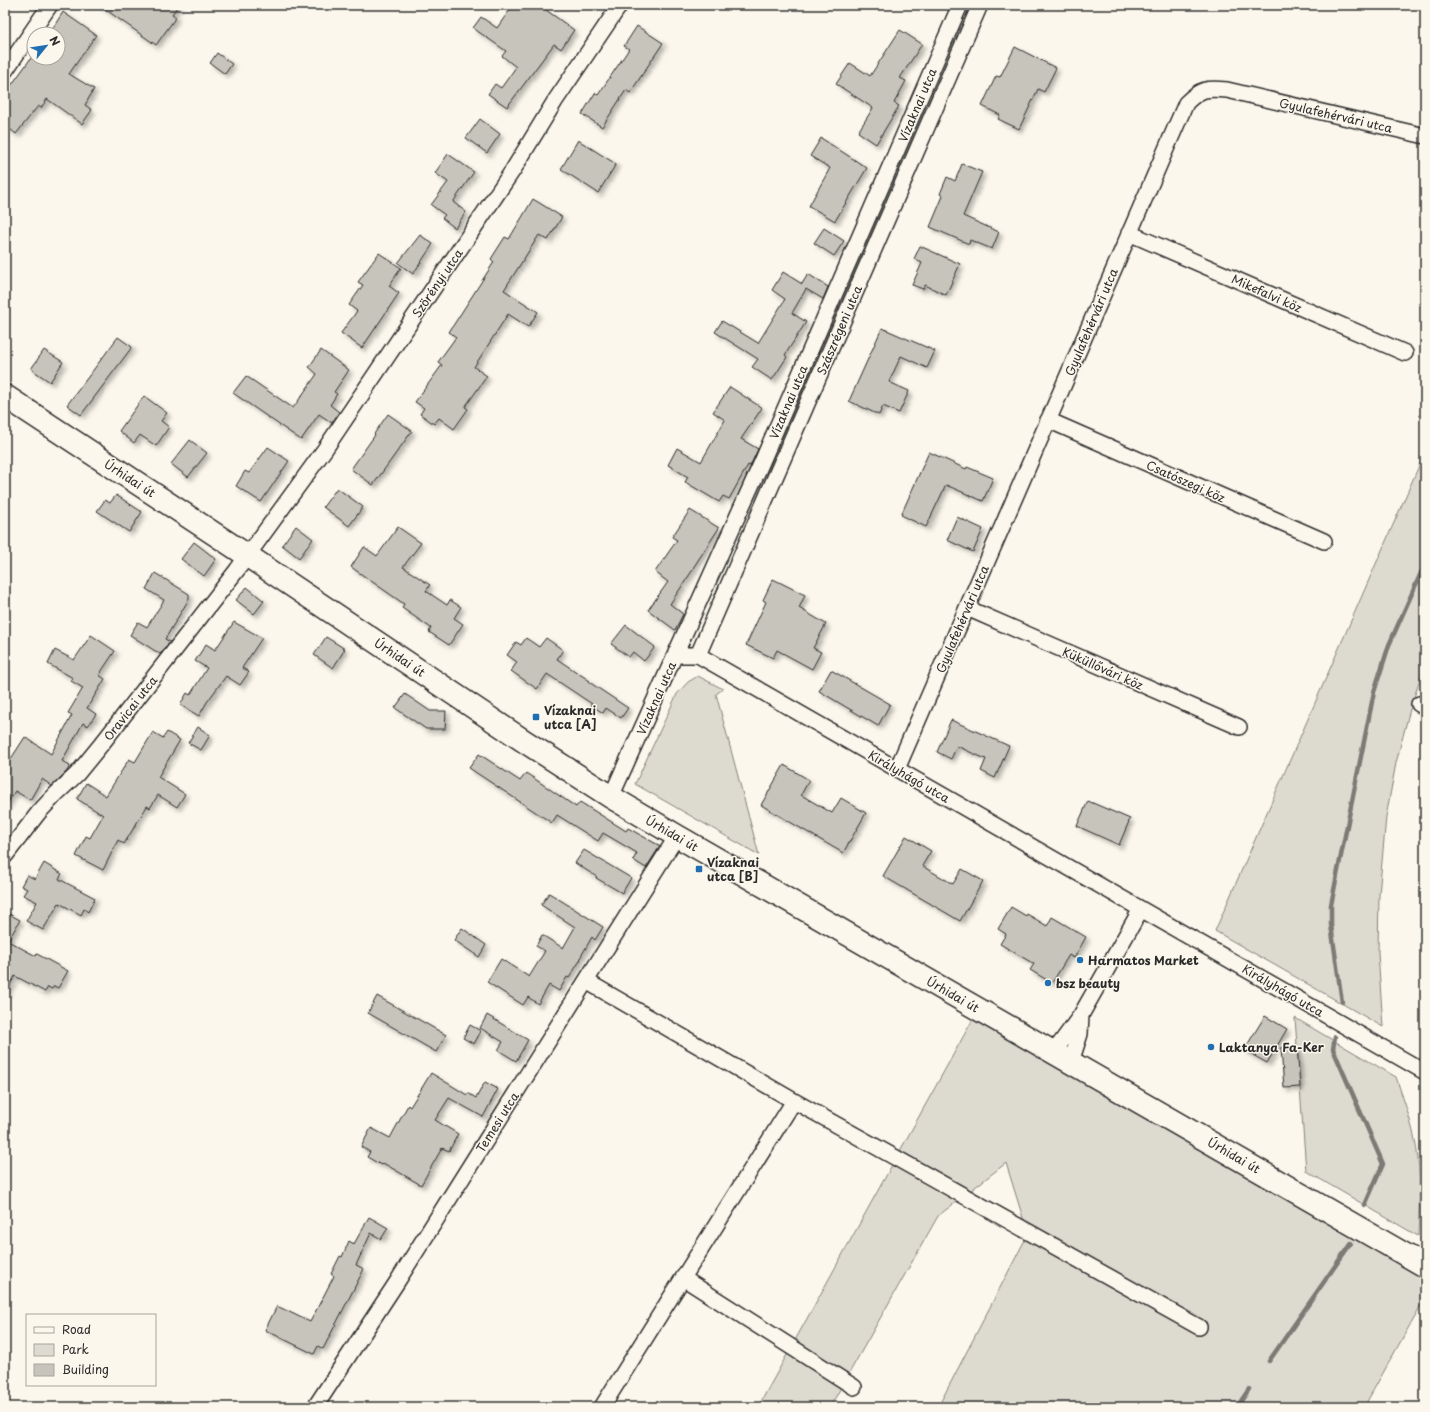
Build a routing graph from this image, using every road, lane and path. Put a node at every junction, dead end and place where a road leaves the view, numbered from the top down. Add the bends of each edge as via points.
1 (50, 5) edge
2 (620, 5) edge
3 (960, 5) edge
4 (980, 5) edge
5 (5, 70) edge
6 (1425, 136) edge
7 (1129, 233) junction
8 (1405, 353) dead end
9 (5, 396) edge
10 (1048, 420) junction
11 (1324, 541) dead end
12 (248, 556) junction
13 (967, 608) junction
14 (675, 655) junction
15 (698, 655) junction
16 (1239, 727) dead end
17 (897, 769) junction
18 (611, 797) junction
19 (677, 836) junction
20 (5, 856) edge
21 (1141, 909) junction
22 (586, 981) junction
23 (1081, 1015) junction
24 (1062, 1057) junction
25 (1425, 1072) edge
26 (794, 1101) junction
27 (1425, 1266) edge
28 (683, 1278) junction
29 (1199, 1327) dead end
30 (854, 1387) dead end
31 (315, 1407) edge
32 (602, 1407) edge

1 - 5 street
2 - 12 street, Szörényi utca via 334,437
3 - 14 street, Vízaknai utca via 761,464
4 - 15 street, Szászrégeni utca
6 - 7 street, Gyulafehérvári utca via 1209,88 1195,94 1186,103
7 - 8 street, Mikefalvi köz
7 - 10 street, Gyulafehérvári utca
9 - 12 main road, Úrhidai út
10 - 11 street, Csatószegi köz
10 - 13 street, Gyulafehérvári utca
12 - 18 main road, Úrhidai út
12 - 20 street, Oravicai utca via 104,741 77,774 40,812
13 - 16 street, Küküllővári köz
13 - 17 street, Gyulafehérvári utca
14 - 15 street, Királyhágó utca
14 - 18 street, Vízaknai utca
15 - 17 street, Királyhágó utca
17 - 21 street, Királyhágó utca
18 - 19 main road, Úrhidai út
19 - 22 street, Temesi utca
19 - 24 main road, Úrhidai út
21 - 23 street
21 - 25 street, Királyhágó utca
22 - 26 street
22 - 31 street, Temesi utca via 397,1282
23 - 24 street
23 - 24 street via 1080,1034
24 - 27 main road, Úrhidai út
26 - 28 street
26 - 29 street
28 - 30 street
28 - 32 street

